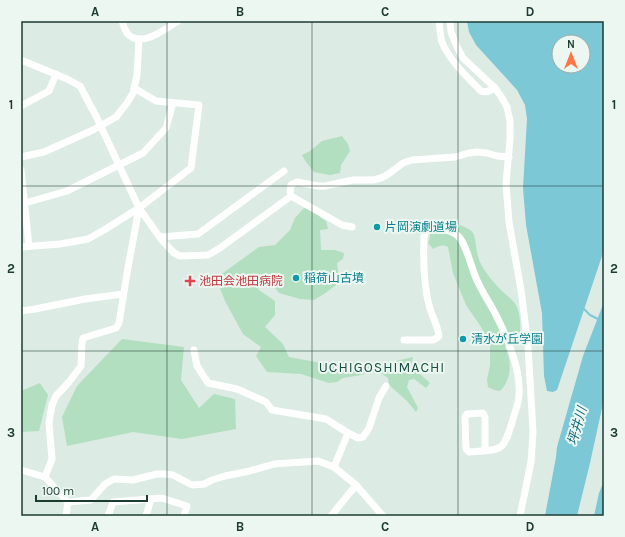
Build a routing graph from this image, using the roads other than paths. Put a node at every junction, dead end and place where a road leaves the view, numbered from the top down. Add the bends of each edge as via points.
1 (122, 21) edge
2 (178, 21) edge
3 (439, 21) edge
4 (450, 21) edge
5 (140, 39) junction
6 (21, 60) edge
7 (56, 74) junction
8 (134, 88) junction
9 (495, 88) junction
10 (173, 103) junction
11 (21, 106) edge
12 (101, 126) junction
13 (509, 157) junction
14 (21, 158) edge
15 (118, 165) junction
16 (21, 170) edge
17 (284, 171) dead end
18 (291, 196) junction
19 (23, 203) edge
20 (139, 208) junction
21 (352, 227) dead end
22 (160, 237) junction
23 (29, 246) junction
24 (21, 247) edge
25 (123, 294) junction
26 (21, 311) edge
27 (404, 340) dead end
28 (194, 350) dead end
29 (386, 386) dead end
30 (519, 396) junction
31 (531, 396) junction
32 (348, 433) junction
33 (486, 451) junction
34 (334, 467) junction
35 (21, 470) edge
36 (45, 477) junction
37 (356, 485) junction
38 (151, 499) junction
39 (68, 502) junction
40 (66, 516) edge
41 (108, 516) edge
42 (146, 516) edge
43 (184, 516) edge
44 (331, 516) edge
45 (384, 516) edge
46 (520, 516) edge

1 - 5 street via 127,33
2 - 5 street via 150,38
3 - 9 street via 444,46 463,72 481,91
4 - 9 street via 451,32 463,58
5 - 8 street
6 - 7 street
7 - 11 street via 49,91
7 - 12 street via 80,86
8 - 10 street via 156,101
8 - 12 street via 116,117
9 - 13 street via 507,107 510,121
10 - 15 street via 166,128 143,153
10 - 20 street via 199,105 191,168
12 - 14 street via 44,152
12 - 15 street
13 - 18 street via 477,152 455,157 412,160 373,180 352,180 325,186 298,182 291,185
13 - 31 street via 506,184 509,222 521,290
15 - 19 street via 67,190
15 - 20 street
16 - 19 street
17 - 22 street via 198,234
18 - 21 street via 342,225
18 - 22 street via 208,255 180,256
19 - 23 street
20 - 22 street
20 - 23 street via 88,239
20 - 25 street
23 - 24 street
25 - 26 street via 85,298
25 - 36 street via 116,328 84,338 81,366 56,396 52,405 49,423 52,459
27 - 30 street via 433,340 439,336 425,287 424,236 426,231 432,228 443,229 461,240 476,278 497,316 513,353
28 - 32 street via 197,366 208,383 237,389 266,402 272,410 326,419
29 - 32 street via 363,437 358,438
30 - 31 street
30 - 33 street via 504,444 495,450
31 - 46 street via 531,462
32 - 34 street
33 - 33 street via 469,452 466,449 467,414 483,413
34 - 37 street
34 - 39 street via 318,461 274,464 224,476 204,484 192,485 164,474 133,480 114,479 105,484 91,500
35 - 36 street
36 - 39 street
37 - 44 street
37 - 45 street
38 - 41 street via 113,502
38 - 42 street
38 - 43 street via 162,498 188,506
39 - 40 street

